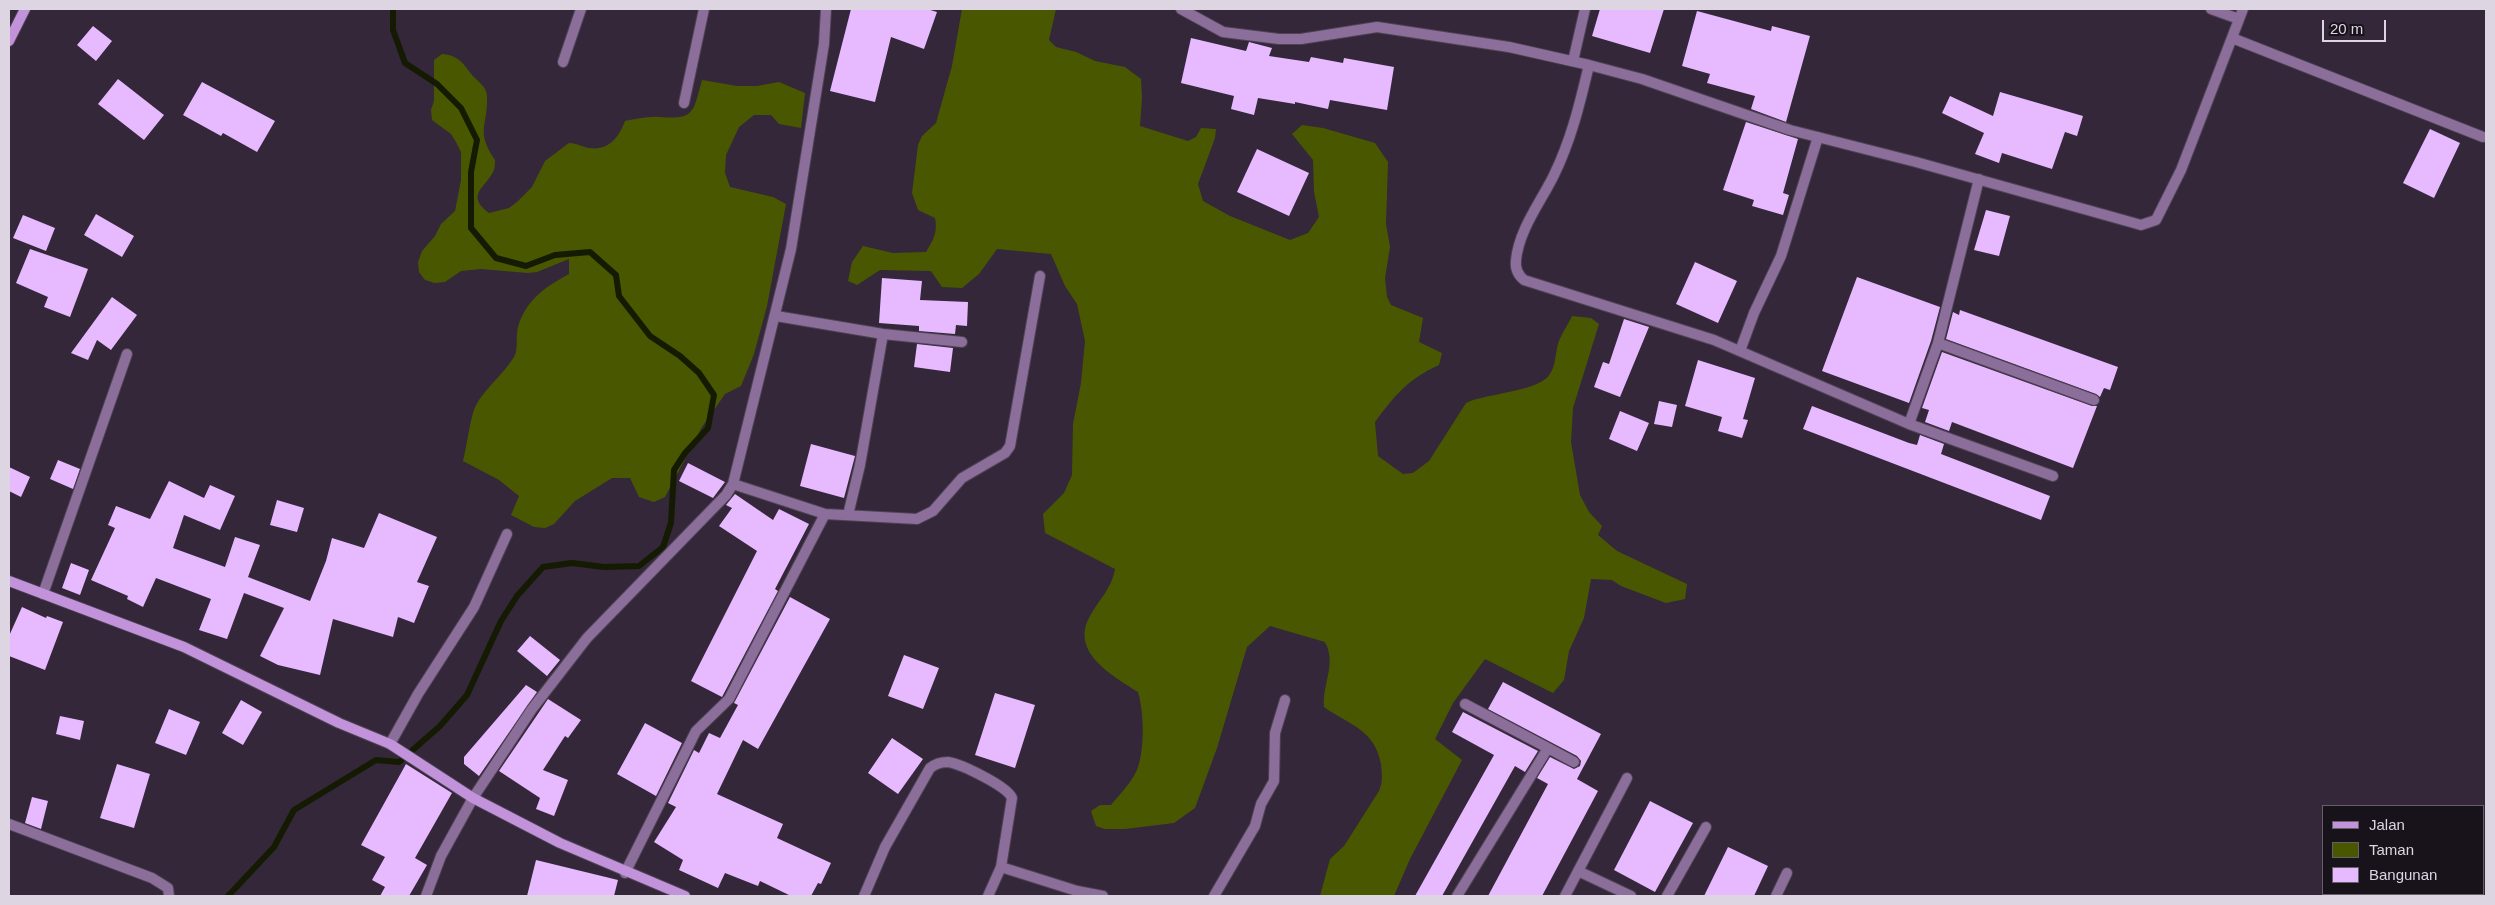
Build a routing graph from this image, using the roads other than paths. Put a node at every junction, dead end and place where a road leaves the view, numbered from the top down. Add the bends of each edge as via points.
1 (25, 9) edge
2 (581, 9) edge
3 (704, 9) edge
4 (826, 9) edge
5 (1181, 9) edge
6 (1585, 9) edge
7 (2211, 9) edge
8 (2243, 9) edge
9 (2240, 19) junction
10 (2232, 38) junction
11 (9, 41) edge
12 (1573, 61) junction
13 (564, 62) dead end
14 (1589, 65) junction
15 (684, 103) dead end
16 (2483, 137) dead end
17 (1818, 138) junction
18 (1978, 179) junction
19 (1040, 276) dead end
20 (776, 316) junction
21 (883, 334) junction
22 (962, 342) dead end
23 (1938, 343) junction
24 (1740, 351) junction
25 (127, 354) dead end
26 (2094, 400) dead end
27 (1909, 424) junction
28 (2053, 476) dead end
29 (734, 484) junction
30 (825, 514) junction
31 (848, 515) junction
32 (507, 534) dead end
33 (9, 581) edge
34 (43, 594) junction
35 (1285, 700) dead end
36 (1465, 704) dead end
37 (390, 744) junction
38 (1548, 748) junction
39 (1574, 762) dead end
40 (1627, 778) dead end
41 (473, 798) junction
42 (9, 824) edge
43 (1706, 827) dead end
44 (1001, 867) junction
45 (625, 872) junction
46 (1578, 872) junction
47 (1787, 873) dead end
48 (668, 893) edge
49 (170, 896) edge
50 (426, 896) edge
51 (686, 896) edge
52 (864, 896) edge
53 (988, 896) edge
54 (1103, 896) edge
55 (1214, 896) edge
56 (1457, 896) edge
57 (1565, 896) edge
58 (1631, 896) edge
59 (1667, 896) edge
60 (1776, 896) edge

1 - 11 street
2 - 13 street
3 - 15 street
4 - 20 street via 824,44 806,162
5 - 12 street via 1223,32 1301,39 1376,27 1509,47
6 - 12 street
7 - 9 street
8 - 9 street
9 - 10 street
10 - 16 street
10 - 18 street via 2181,170 2153,222 2133,224
12 - 14 street
14 - 17 street via 1642,79
14 - 24 street via 1572,135 1528,224 1516,259 1519,275 1524,280
17 - 18 street
17 - 24 street via 1781,256
18 - 23 street
19 - 31 street via 1007,450 962,478 933,512 923,517
20 - 21 street
20 - 29 street
21 - 22 street
21 - 31 street
23 - 26 street
23 - 27 street
24 - 27 street
25 - 34 street
27 - 28 street
29 - 30 street
29 - 41 street via 587,638 532,709
30 - 31 street
30 - 45 street via 728,699 696,731
32 - 37 street via 474,607
33 - 34 street
34 - 37 street via 184,647 339,723
35 - 55 street via 1275,733 1274,781 1261,804 1255,826
36 - 38 street
37 - 41 street
38 - 39 street
38 - 56 street
40 - 46 street
41 - 45 street
41 - 50 street via 440,856
42 - 49 street via 152,878 168,888
43 - 59 street
44 - 52 street via 1011,795 1005,788 956,764 941,762 930,768 885,847
44 - 53 street
44 - 54 street
45 - 48 street
46 - 57 street
46 - 58 street
47 - 60 street
48 - 51 street

